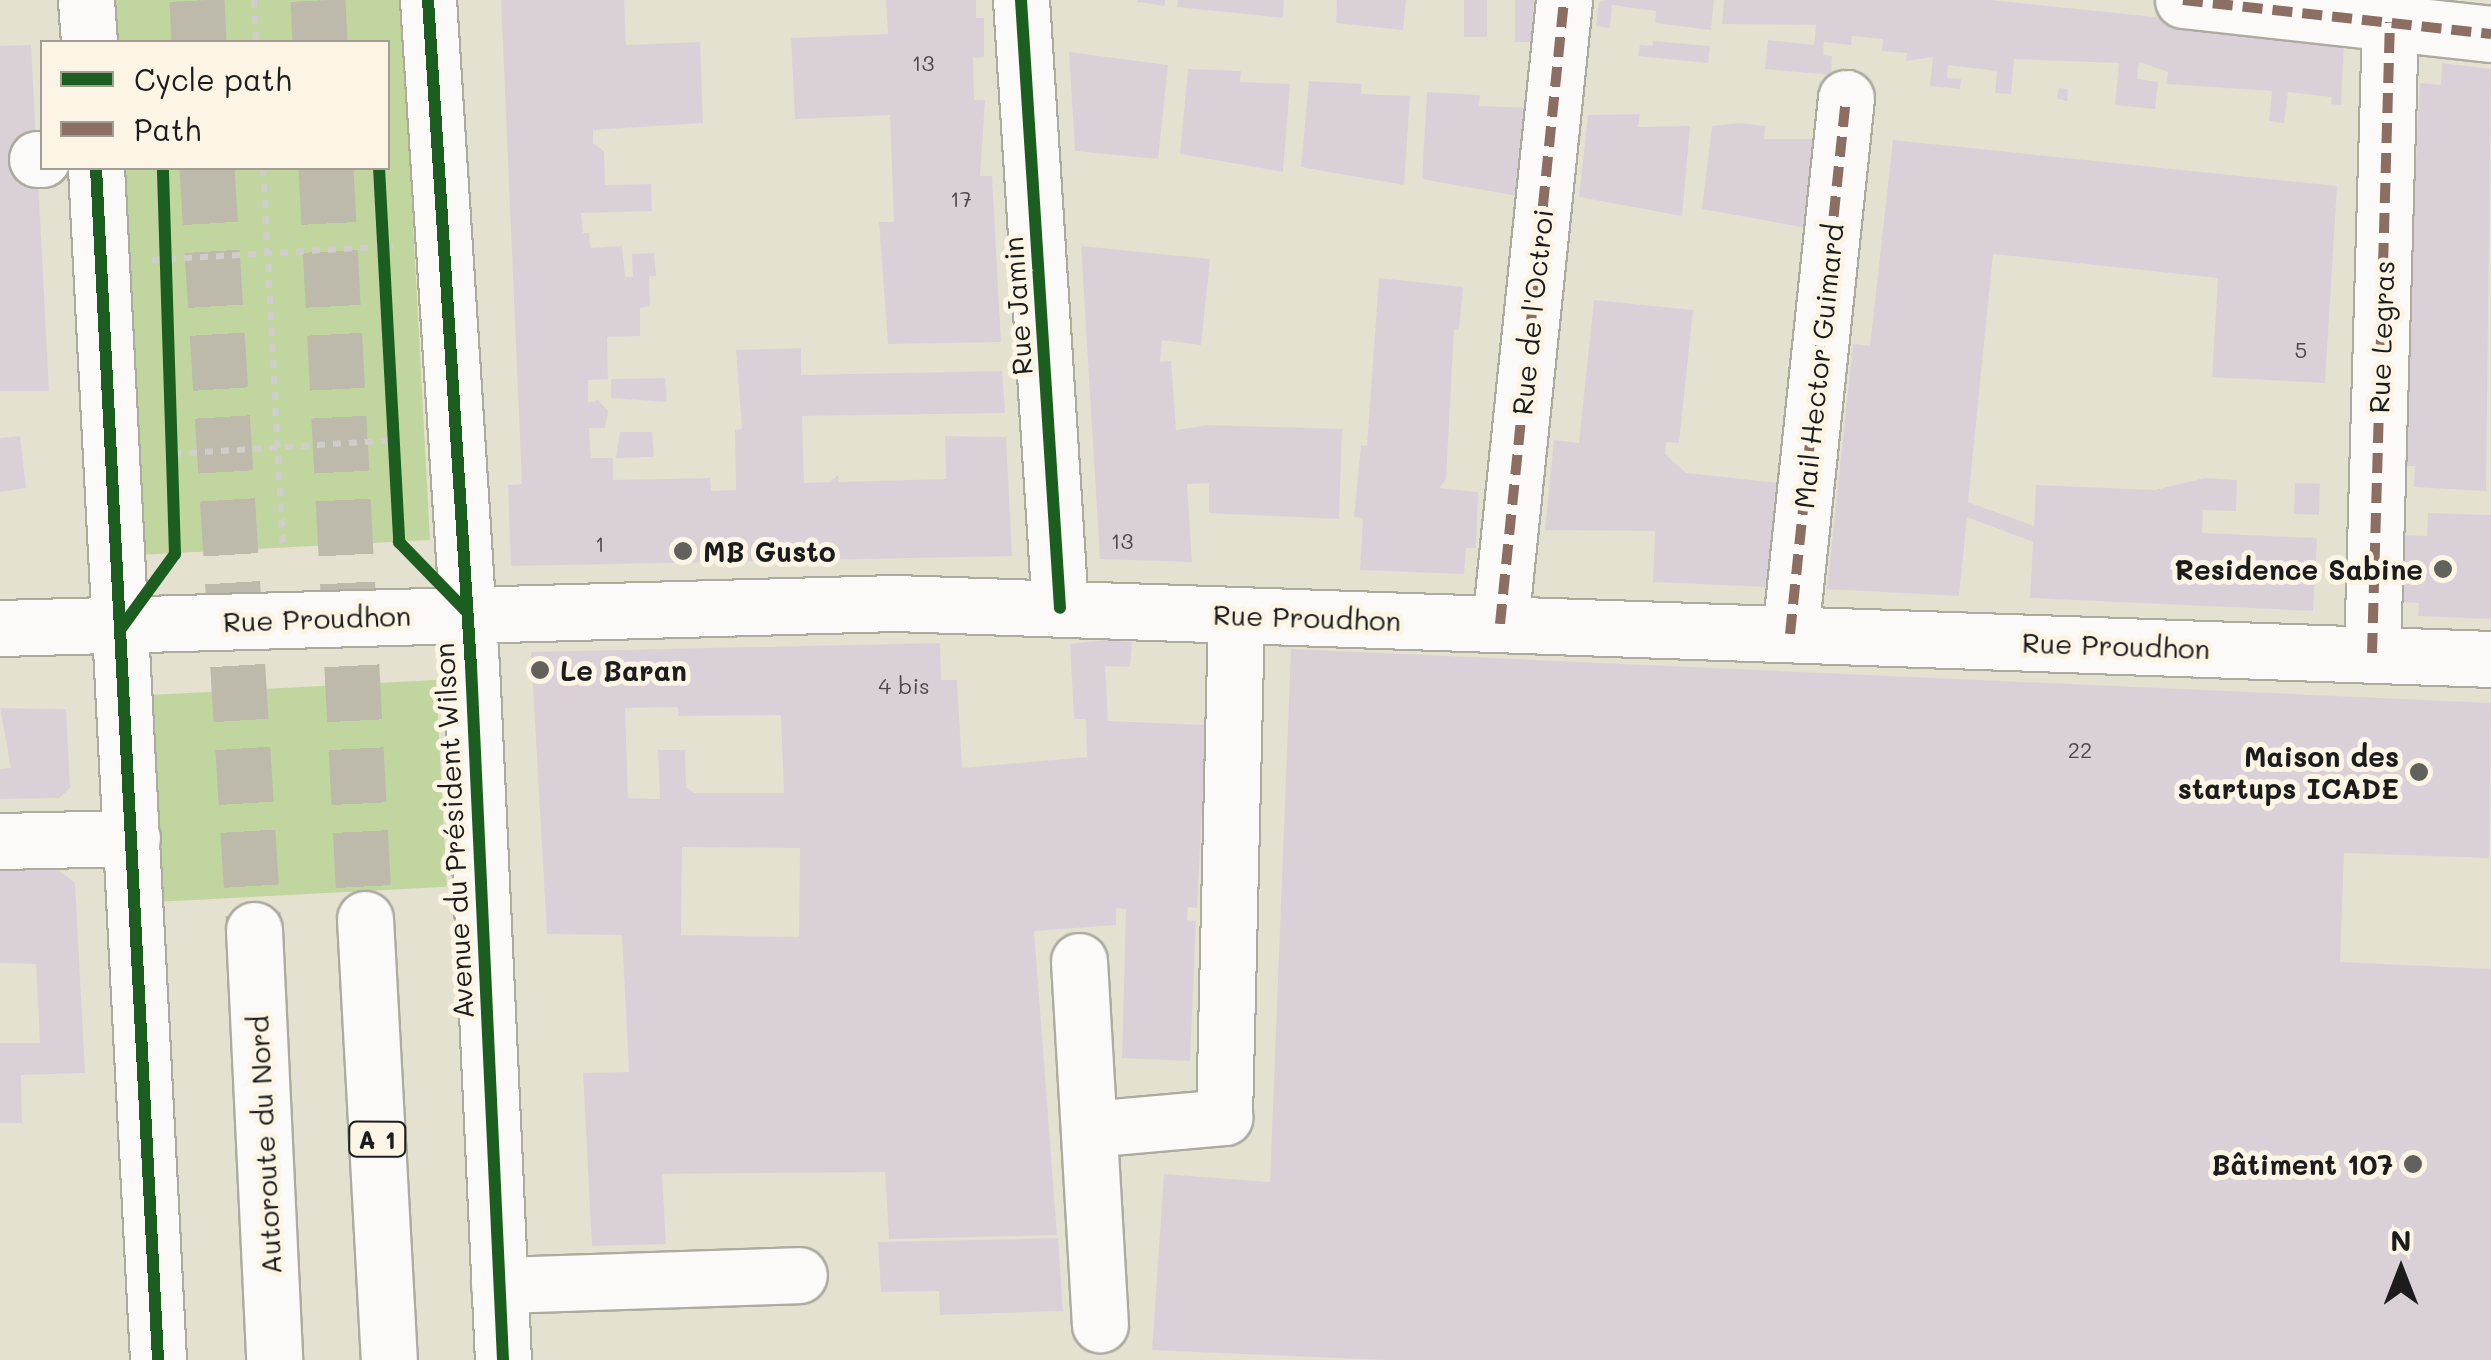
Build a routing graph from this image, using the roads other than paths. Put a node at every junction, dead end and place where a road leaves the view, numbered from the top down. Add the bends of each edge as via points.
1 (86, 0) edge
2 (428, 0) edge
3 (1020, 0) edge
4 (1564, 0) edge
5 (2184, 0) edge
6 (2390, 22) junction
7 (2491, 34) edge
8 (89, 40) edge
9 (1846, 98) dead end
10 (96, 170) edge
11 (1060, 608) junction
12 (467, 612) junction
13 (1236, 615) junction
14 (1500, 624) junction
15 (122, 627) junction
16 (0, 628) edge
17 (1790, 634) junction
18 (2372, 653) junction
19 (2491, 659) edge
20 (132, 838) junction
21 (0, 841) edge
22 (365, 919) tunnel mouth
23 (254, 930) tunnel mouth
24 (1079, 962) dead end
25 (1090, 1129) junction
26 (799, 1275) dead end
27 (499, 1286) junction
28 (1100, 1324) dead end
29 (158, 1360) edge
30 (274, 1360) edge
31 (389, 1360) edge
32 (502, 1360) edge

1 - 8 main road
2 - 12 main road, Avenue du Président Wilson
3 - 11 main road, Rue Jamin
4 - 14 main road, Rue de l'Octroi
5 - 6 main road
6 - 7 main road
6 - 18 main road, Rue Legras
9 - 17 main road, Mail Hector Guimard
10 - 15 main road
11 - 12 main road, Rue Proudhon via 754,604
11 - 13 main road, Rue Proudhon
12 - 15 main road, Rue Proudhon
12 - 27 main road, Avenue du Président Wilson
13 - 14 main road, Rue Proudhon
13 - 25 main road via 1224,1118
14 - 17 main road, Rue Proudhon
15 - 16 main road, Rue Proudhon
15 - 20 main road
17 - 18 main road, Rue Proudhon
18 - 19 main road, Rue Proudhon
20 - 21 main road
20 - 29 main road
22 - 31 main road, A 1
23 - 30 main road, Autoroute du Nord
24 - 25 main road
25 - 28 main road
26 - 27 main road
27 - 32 main road, Avenue du Président Wilson

